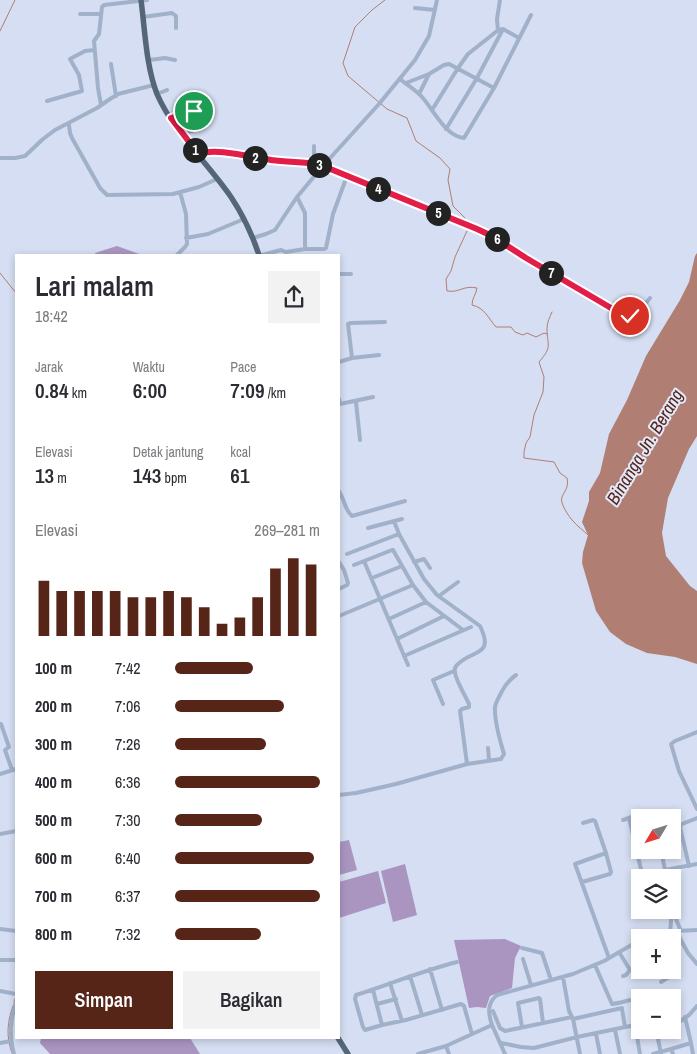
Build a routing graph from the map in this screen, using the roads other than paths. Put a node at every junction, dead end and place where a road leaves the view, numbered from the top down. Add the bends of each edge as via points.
1 (143, 0) edge
2 (437, 0) edge
3 (500, 0) edge
4 (415, 8) dead end
5 (435, 10) junction
6 (80, 14) dead end
7 (101, 14) junction
8 (531, 15) dead end
9 (143, 17) junction
10 (176, 28) dead end
11 (501, 30) junction
12 (519, 38) junction
13 (94, 50) junction
14 (149, 60) junction
15 (175, 60) dead end
16 (111, 64) dead end
17 (458, 68) junction
18 (429, 74) junction
19 (477, 78) junction
20 (400, 79) junction
21 (406, 84) junction
22 (154, 85) junction
23 (494, 88) junction
24 (167, 90) dead end
25 (157, 94) junction
26 (419, 94) junction
27 (116, 96) junction
28 (47, 101) dead end
29 (101, 105) junction
30 (207, 109) dead end
31 (432, 110) junction
32 (171, 118) junction
33 (70, 125) dead end
34 (446, 129) junction
35 (194, 130) dead end
36 (182, 134) junction
37 (314, 146) dead end
38 (199, 155) junction
39 (0, 158) edge
40 (321, 166) junction
41 (347, 176) junction
42 (217, 179) junction
43 (180, 192) junction
44 (299, 200) junction
45 (244, 219) junction
46 (186, 238) junction
47 (253, 238) junction
48 (305, 249) junction
49 (178, 254) edge
50 (261, 254) edge
51 (265, 254) edge
52 (340, 274) edge
53 (351, 274) dead end
54 (650, 298) dead end
55 (385, 322) dead end
56 (379, 355) dead end
57 (352, 358) junction
58 (340, 362) edge
59 (374, 397) dead end
60 (356, 402) junction
61 (340, 405) edge
62 (360, 440) dead end
63 (340, 493) edge
64 (404, 501) dead end
65 (402, 519) dead end
66 (394, 521) junction
67 (368, 528) dead end
68 (399, 534) junction
69 (347, 554) dead end
70 (364, 561) junction
71 (414, 562) junction
72 (340, 565) edge
73 (354, 565) dead end
74 (402, 566) junction
75 (430, 568) dead end
76 (372, 578) junction
77 (458, 582) dead end
78 (413, 585) junction
79 (340, 588) edge
80 (439, 596) junction
81 (380, 599) junction
82 (426, 602) junction
83 (340, 616) edge
84 (444, 616) junction
85 (389, 619) junction
86 (472, 627) dead end
87 (463, 630) junction
88 (398, 638) junction
89 (404, 656) junction
90 (408, 665) dead end
91 (454, 671) junction
92 (516, 675) dead end
93 (443, 704) dead end
94 (1, 724) dead end
95 (697, 732) edge
96 (488, 748) dead end
97 (489, 760) junction
98 (467, 764) junction
99 (14, 769) edge
100 (0, 774) edge
101 (340, 795) edge
102 (697, 809) edge
103 (629, 818) joint
104 (697, 818) edge
105 (623, 820) dead end
106 (582, 823) dead end
107 (15, 831) edge
108 (0, 834) edge
109 (606, 853) junction
110 (697, 864) edge
111 (689, 866) junction
112 (641, 869) edge
113 (671, 869) edge
114 (582, 882) junction
115 (0, 929) edge
116 (697, 930) edge
117 (15, 931) edge
118 (681, 931) edge
119 (681, 938) edge
120 (631, 945) edge
121 (522, 948) dead end
122 (619, 952) junction
123 (609, 958) junction
124 (523, 959) dead end
125 (0, 960) edge
126 (15, 960) edge
127 (457, 962) dead end
128 (595, 964) junction
129 (697, 964) edge
130 (430, 969) junction
131 (410, 976) junction
132 (623, 976) dead end
133 (562, 977) junction
134 (666, 979) edge
135 (551, 980) junction
136 (661, 982) dead end
137 (390, 983) junction
138 (531, 985) junction
139 (373, 990) junction
140 (0, 991) edge
141 (15, 994) edge
142 (396, 999) junction
143 (631, 1000) edge
144 (377, 1004) junction
145 (15, 1005) edge
146 (697, 1006) edge
147 (442, 1010) junction
148 (493, 1011) dead end
149 (422, 1015) junction
150 (685, 1017) junction
151 (572, 1018) junction
152 (681, 1020) edge
153 (402, 1021) junction
154 (543, 1023) junction
155 (382, 1025) junction
156 (492, 1025) junction
157 (631, 1026) edge
158 (522, 1027) junction
159 (625, 1027) junction
160 (615, 1030) junction
161 (472, 1034) junction
162 (596, 1034) junction
163 (577, 1037) junction
164 (339, 1039) edge
165 (639, 1039) edge
166 (658, 1039) edge
167 (10, 1041) junction
168 (0, 1043) edge
169 (501, 1043) junction
170 (691, 1043) junction
171 (446, 1046) junction
172 (672, 1049) junction
173 (660, 1053) edge
174 (14, 1054) edge
175 (348, 1054) edge
176 (418, 1054) edge
177 (449, 1054) edge
178 (505, 1054) edge
179 (580, 1054) edge
180 (600, 1054) edge
181 (620, 1054) edge
182 (640, 1054) edge
183 (653, 1054) edge
184 (673, 1054) edge
185 (693, 1054) edge

1 - 7 street via 104,5
1 - 9 main road
2 - 5 street
3 - 11 street via 497,19
4 - 5 street
5 - 20 street via 426,44
6 - 7 street
7 - 13 street
8 - 12 street
9 - 10 street via 172,13 176,16
9 - 14 main road
11 - 12 street
11 - 17 street via 468,54
11 - 19 street
12 - 23 street
13 - 28 street via 70,59 79,75 82,90
13 - 29 street
14 - 15 street
14 - 22 main road
16 - 27 street
17 - 18 street via 446,64
17 - 19 street
17 - 31 street
18 - 21 street
18 - 26 street
19 - 23 street
19 - 34 street
20 - 21 street
20 - 40 street
21 - 26 street
22 - 25 main road
22 - 27 street
23 - 34 street via 464,138
24 - 25 street
25 - 32 main road
26 - 31 street
27 - 29 street
29 - 39 street via 55,130 25,156
30 - 32 street
31 - 34 street
32 - 36 main road
33 - 43 street via 72,138 103,192
35 - 36 street
36 - 38 main road
37 - 40 street via 314,155
38 - 40 street via 203,152 238,154
38 - 42 main road
40 - 41 street
40 - 44 street
41 - 48 street via 333,214 326,248
41 - 54 street via 492,236 628,316 635,316
42 - 43 street
42 - 45 main road
43 - 46 street via 186,214
44 - 47 street via 275,230
44 - 48 street via 305,213
45 - 46 street via 208,234
45 - 47 main road
46 - 49 street via 186,245
47 - 50 main road
48 - 51 street
52 - 53 street
55 - 57 street via 348,324
56 - 57 street
57 - 58 street
59 - 60 street
60 - 61 street
60 - 62 street
63 - 64 street via 346,510 352,516
65 - 66 street
66 - 67 street
66 - 68 street
68 - 69 street
68 - 71 street
70 - 73 street
70 - 74 street via 392,550
70 - 76 street
71 - 75 street via 424,559
71 - 80 street
72 - 79 street via 348,583
74 - 76 street
74 - 78 street
76 - 81 street
77 - 80 street
78 - 81 street
78 - 82 street
80 - 91 street via 480,626 485,640 484,648 463,660
81 - 83 street
81 - 85 street
82 - 84 street
82 - 85 street
84 - 87 street
84 - 88 street
85 - 88 street
86 - 87 street
87 - 89 street
88 - 89 street
89 - 90 street
91 - 93 street via 433,680
91 - 98 street via 470,704 460,712
92 - 97 street via 504,686 496,702 498,737 504,756 501,760
94 - 99 street via 9,746 5,750
95 - 102 street via 671,744 679,771
96 - 97 street
97 - 98 street
98 - 101 street via 372,790
99 - 100 street
103 - 105 street
103 - 112 street
104 - 111 street via 680,827
106 - 109 street via 594,820
107 - 108 street
109 - 114 street via 611,873
109 - 114 street via 575,863
110 - 111 street
111 - 113 street
114 - 123 street
115 - 117 street
116 - 118 street
119 - 129 street
120 - 122 street
121 - 135 street via 542,953
122 - 123 street
122 - 132 street via 630,970
123 - 128 street
124 - 138 street
125 - 126 street
127 - 130 street
128 - 133 street
128 - 143 street via 612,1004
130 - 131 street
130 - 147 street
131 - 137 street
131 - 149 street
133 - 135 street
133 - 151 street
134 - 136 street
135 - 138 street
137 - 139 street
137 - 142 street
138 - 156 street via 492,999 489,1012
139 - 144 street
139 - 155 street via 356,995 358,1007 364,1030
140 - 141 street
142 - 144 street
142 - 153 street
144 - 155 street
145 - 167 street
146 - 150 street
147 - 149 street
147 - 161 street via 464,1005
148 - 158 street via 502,1030
149 - 153 street
150 - 152 street
150 - 170 street
151 - 154 street
151 - 159 street via 622,1009
151 - 163 street
153 - 155 street
154 - 158 street
154 - 158 street via 539,998 518,1004
156 - 161 street
156 - 169 street
157 - 159 street
159 - 160 street
160 - 162 street
160 - 181 street
161 - 171 street
162 - 163 street
162 - 180 street
163 - 169 street via 529,1048
163 - 179 street
164 - 175 main road
165 - 182 street
166 - 173 street
167 - 168 street
167 - 174 street
169 - 178 street
170 - 172 street
170 - 185 street
171 - 176 street
171 - 177 street
172 - 173 street
172 - 184 street
173 - 183 street

